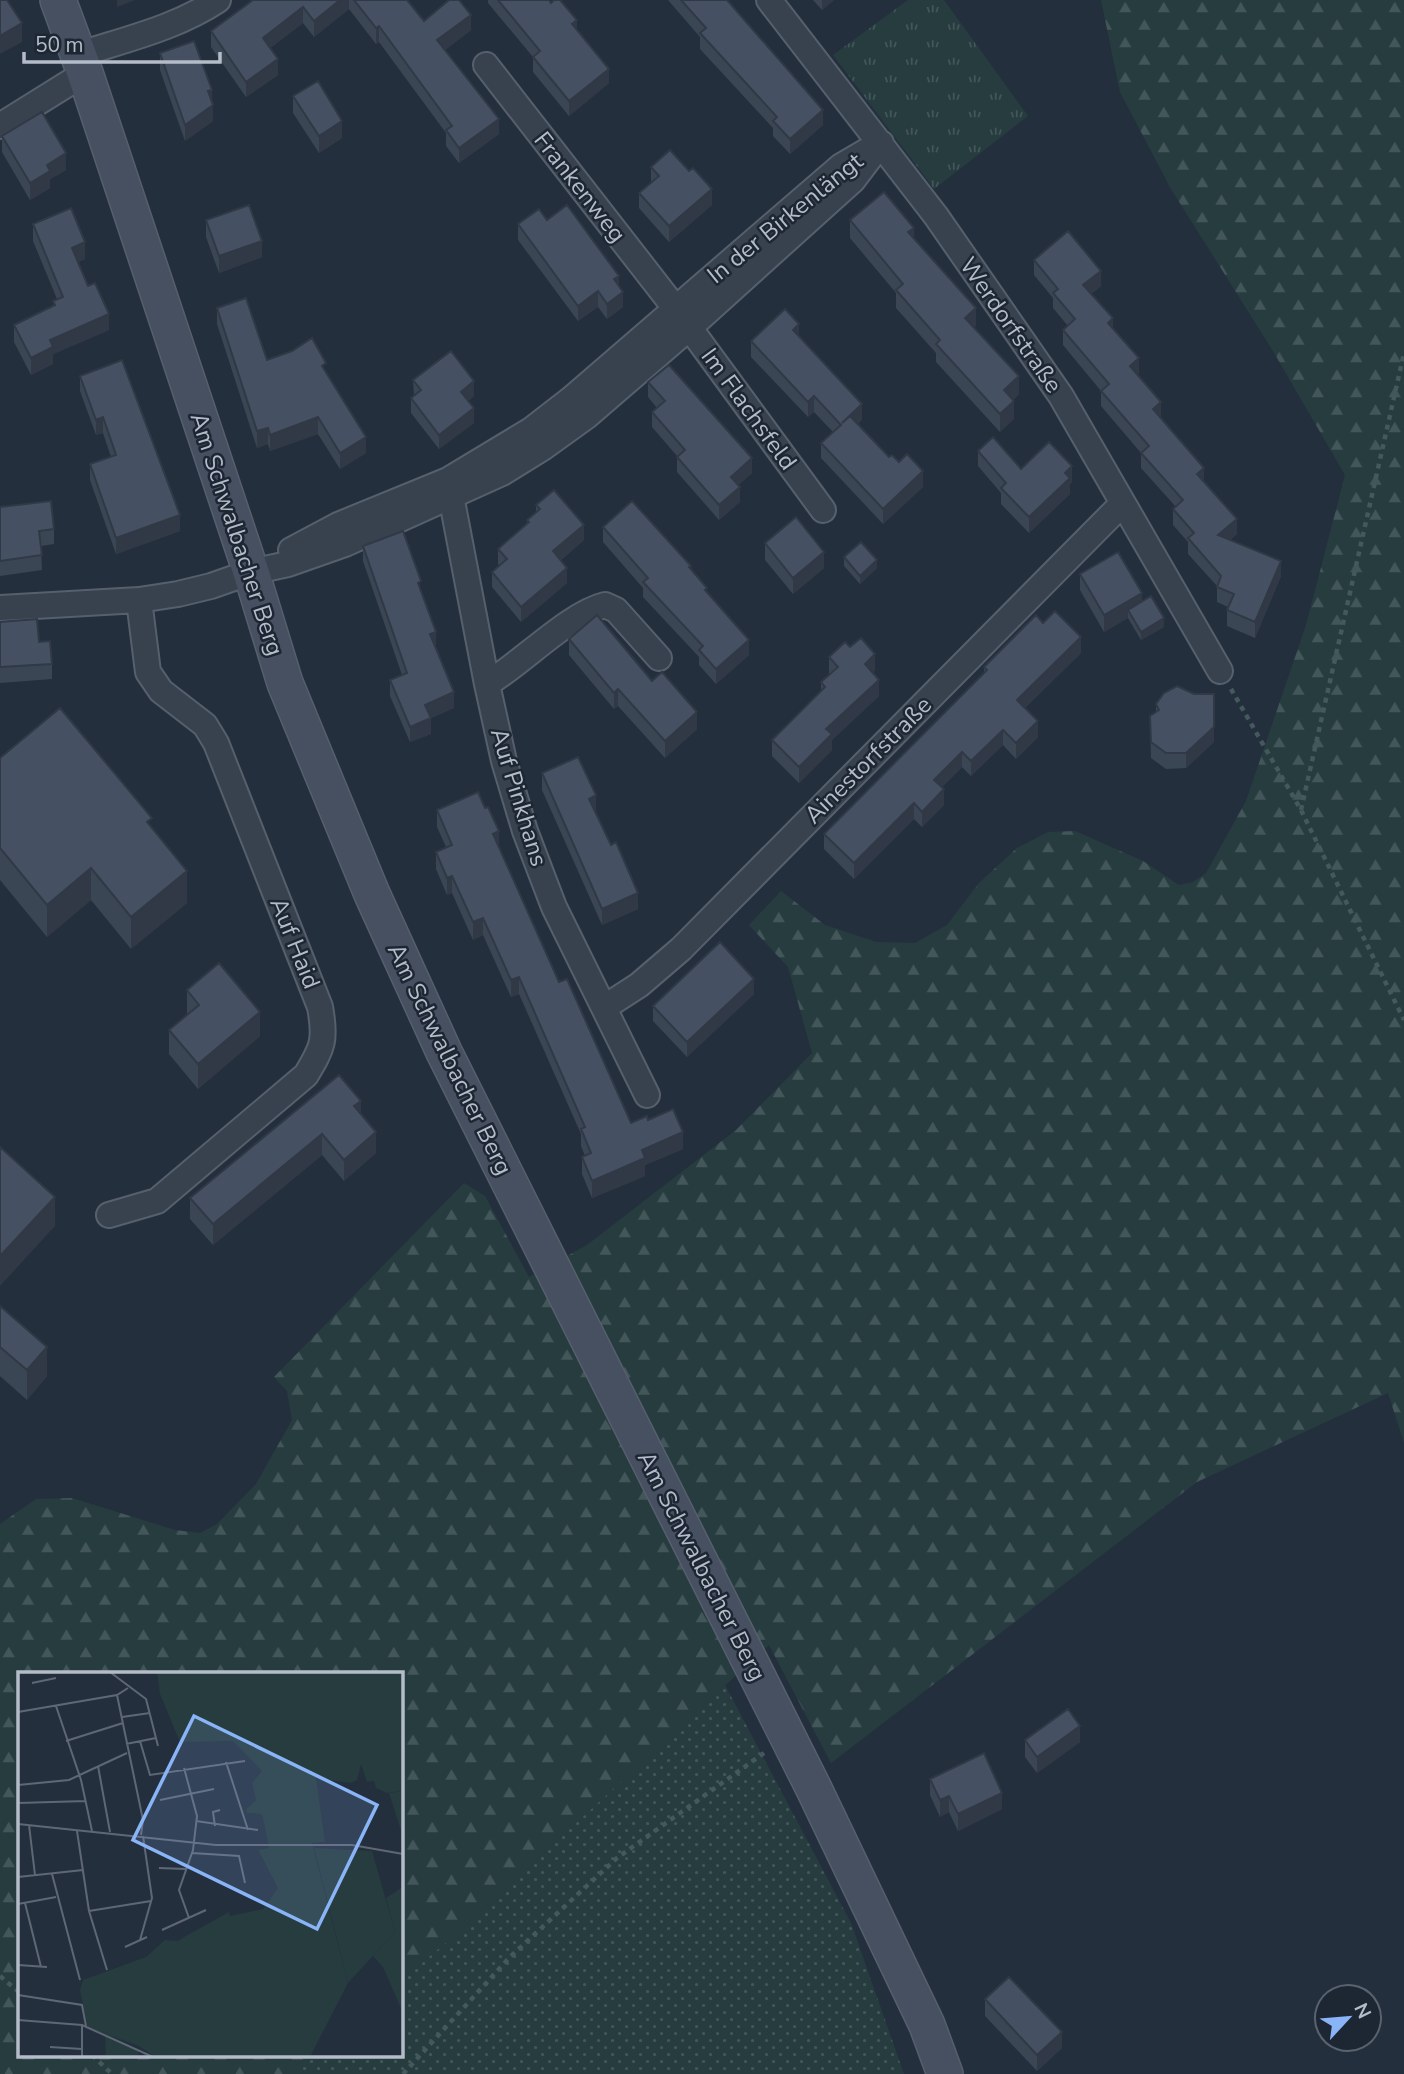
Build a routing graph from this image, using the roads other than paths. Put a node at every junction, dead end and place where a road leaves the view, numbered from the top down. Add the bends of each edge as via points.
1 (58, 0) edge
2 (218, 0) edge
3 (769, 0) edge
4 (81, 64) junction
5 (486, 65) dead end
6 (0, 126) edge
7 (881, 143) junction
8 (682, 318) junction
9 (451, 488) junction
10 (1122, 504) junction
11 (823, 510) dead end
12 (251, 572) junction
13 (139, 600) junction
14 (0, 608) edge
15 (659, 658) dead end
16 (1220, 671) road end
17 (487, 684) junction
18 (605, 1007) junction
19 (647, 1095) dead end
20 (109, 1215) dead end
21 (945, 2074) edge

1 - 4 main road, Am Schwalbacher Berg
2 - 4 street via 197,14
3 - 7 street, Werdorfstraße
4 - 6 street
4 - 12 main road, Am Schwalbacher Berg
5 - 8 street, Frankenweg
7 - 8 street, In der Birkenlängt via 841,166
7 - 10 street, Werdorfstraße via 1061,396
8 - 9 street, In der Birkenlängt
8 - 11 street, Im Flachsfeld
9 - 12 street, In der Birkenlängt via 338,525
9 - 17 street, Auf Pinkhans
10 - 16 street, Werdorfstraße
10 - 18 street, Ainestorfstraße via 681,949
12 - 13 street, In der Birkenlängt via 178,594
12 - 21 main road, Am Schwalbacher Berg via 285,683 323,779 444,1052 787,1736 927,2025
13 - 14 street, In der Birkenlängt
13 - 20 street, Auf Haid via 148,672 161,691 205,725 216,743 320,1007 324,1032 319,1054 306,1075 157,1201
15 - 17 street via 605,605 572,621
17 - 18 street, Auf Pinkhans via 526,831 554,906
18 - 19 street, Auf Pinkhans

